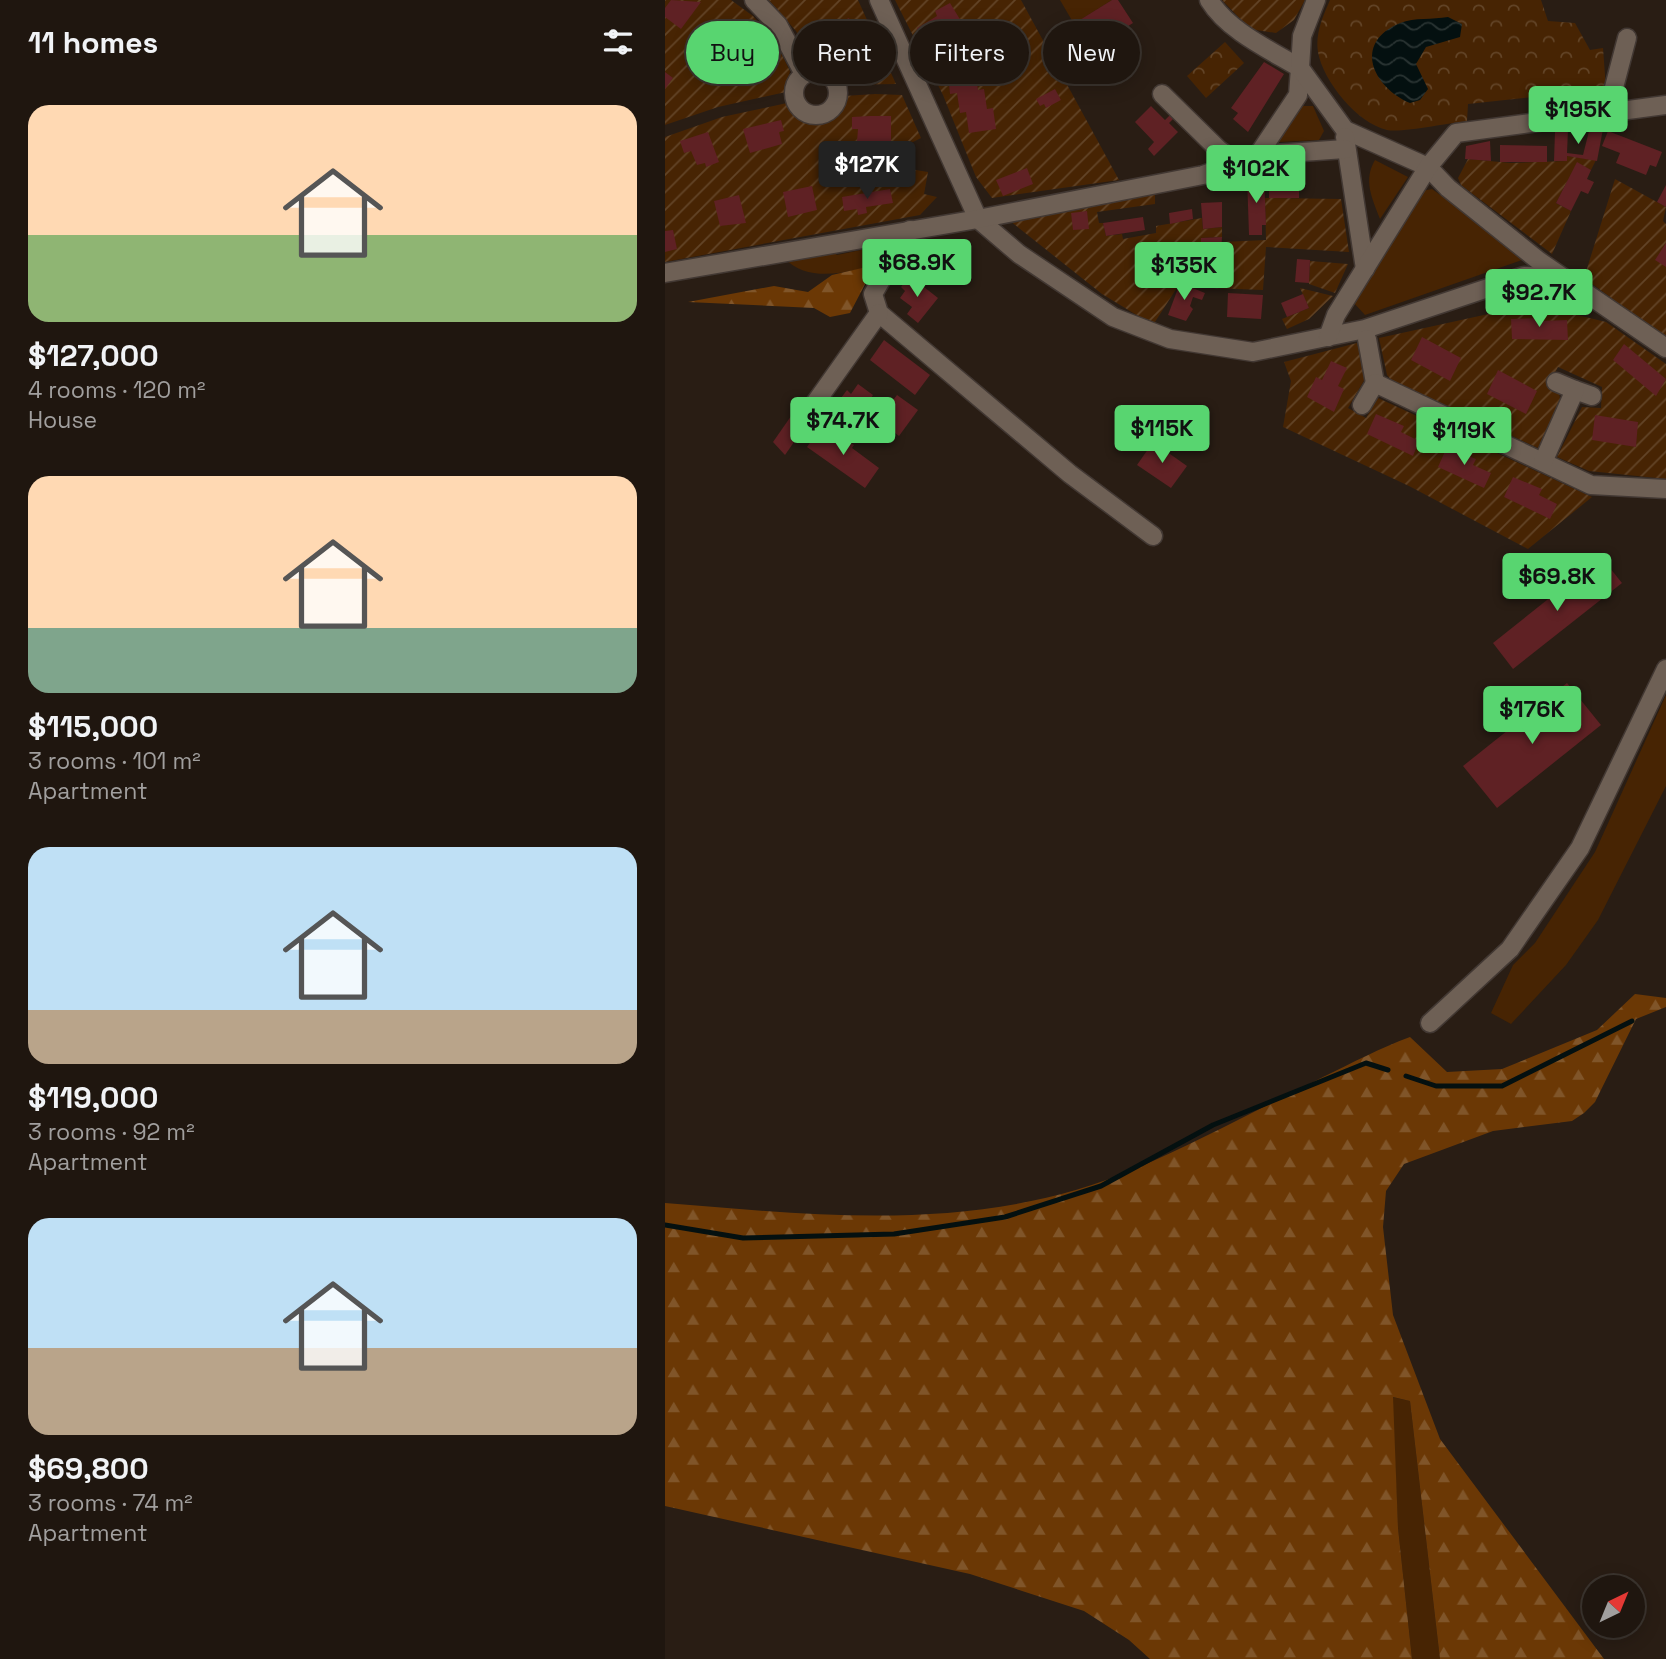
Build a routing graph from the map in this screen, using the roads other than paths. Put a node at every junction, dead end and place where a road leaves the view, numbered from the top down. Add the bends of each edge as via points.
1 (754, 0) edge
2 (879, 0) edge
3 (1209, 0) edge
4 (1316, 0) edge
5 (1627, 38) dead end
6 (793, 53) edge
7 (1300, 68) junction
8 (1162, 94) dead end
9 (1666, 104) edge
10 (1607, 114) junction
11 (1345, 130) junction
12 (1345, 149) junction
13 (1258, 155) junction
14 (1238, 163) junction
15 (1428, 167) junction
16 (978, 219) junction
17 (909, 230) junction
18 (1365, 269) junction
19 (665, 273) edge
20 (1559, 277) junction
21 (879, 313) junction
22 (1328, 337) junction
23 (1367, 339) dead end
24 (1666, 348) edge
25 (1556, 382) dead end
26 (1375, 383) junction
27 (1362, 405) dead end
28 (808, 413) dead end
29 (1543, 462) junction
30 (1666, 489) edge
31 (1153, 536) dead end
32 (1666, 669) edge
33 (1430, 1023) dead end

1 - 6 street via 778,25
2 - 16 street
3 - 7 street via 1216,11 1258,43
4 - 7 street via 1302,36
5 - 10 street
7 - 11 street
7 - 13 street via 1298,95
8 - 14 street
9 - 10 street
10 - 15 street via 1455,133
11 - 12 street
11 - 15 street
12 - 13 street
12 - 18 street
13 - 14 street
14 - 16 street via 1203,175
15 - 18 street
15 - 20 street via 1447,188
16 - 17 street
16 - 22 street via 1019,254 1113,317 1170,339 1253,352
17 - 19 street
17 - 21 street via 873,294
18 - 22 street
20 - 22 street via 1524,276
20 - 24 street
21 - 28 street
21 - 31 street via 1070,474
23 - 26 street
25 - 29 street via 1584,393
26 - 27 street
26 - 29 street
29 - 30 street via 1591,485
32 - 33 street via 1580,848 1510,950

